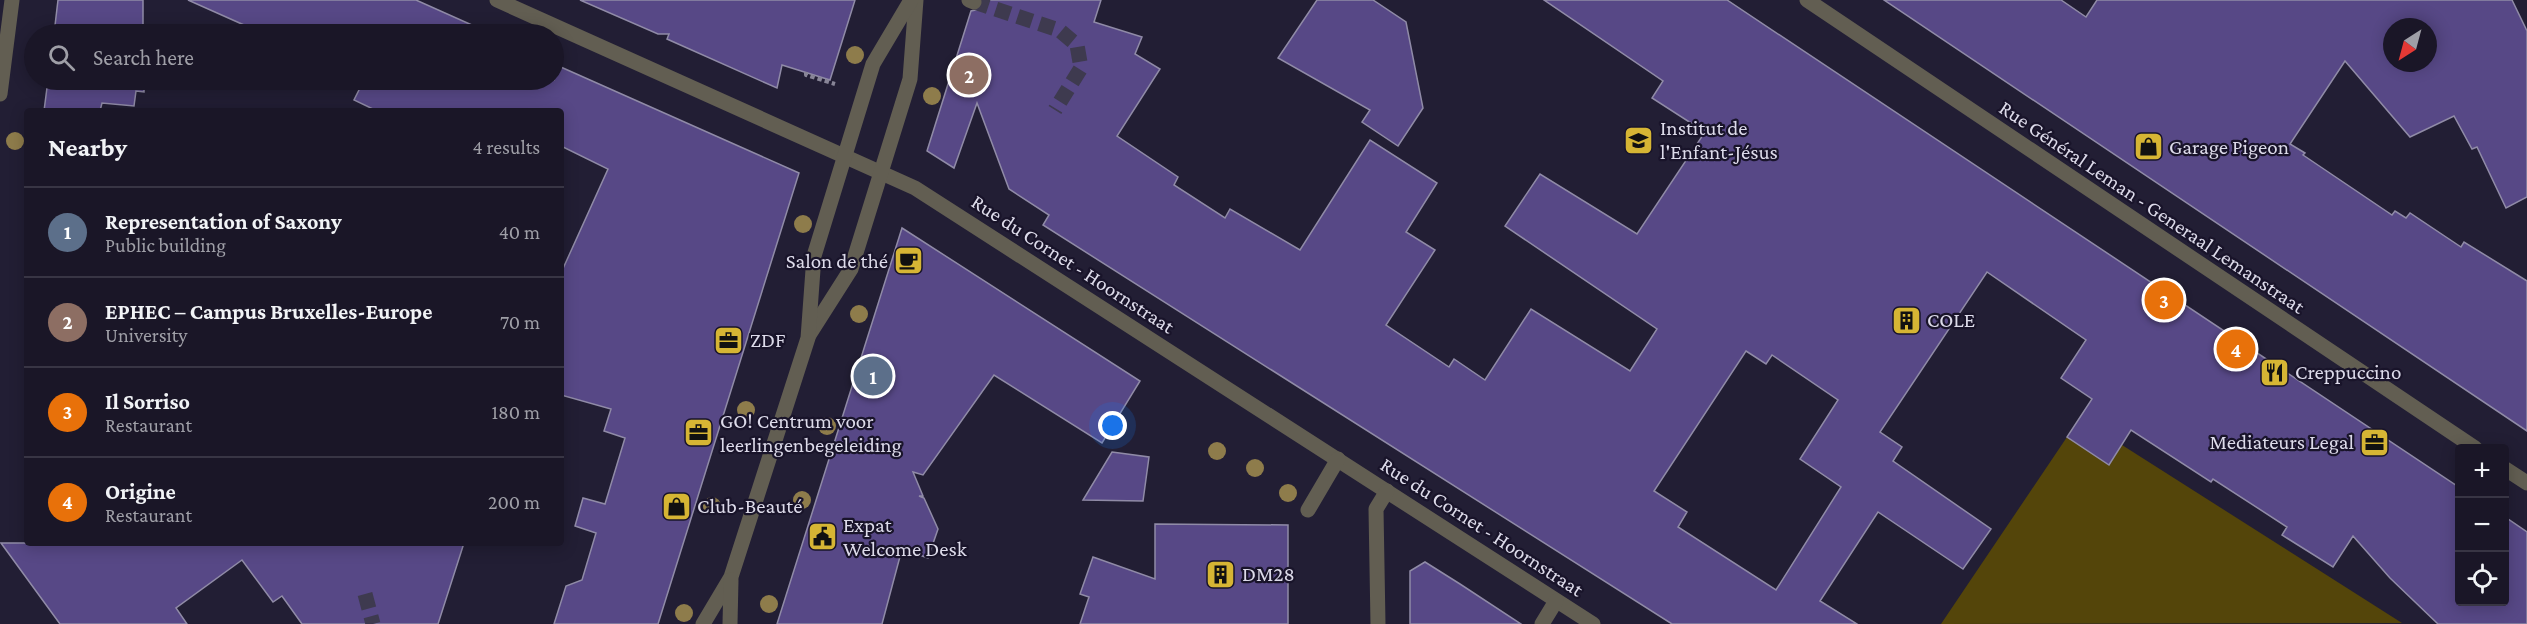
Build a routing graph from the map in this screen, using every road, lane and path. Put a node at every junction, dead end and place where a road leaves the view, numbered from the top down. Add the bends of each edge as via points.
1 (12, 0) edge
2 (497, 0) edge
3 (911, 0) edge
4 (916, 0) edge
5 (1807, 0) edge
6 (531, 7) edge
7 (806, 72) dead end
8 (835, 84) dead end
9 (0, 94) edge
10 (844, 157) junction
11 (880, 174) junction
12 (808, 338) junction
13 (2469, 444) edge
14 (1338, 459) junction
15 (2509, 471) edge
16 (2527, 483) edge
17 (1387, 491) junction
18 (1308, 510) dead end
19 (731, 577) junction
20 (1556, 601) junction
21 (704, 624) edge
22 (730, 624) edge
23 (1378, 624) edge
24 (1542, 624) edge
25 (1593, 624) edge

1 - 9 street
2 - 6 street, Rue du Cornet - Hoornstraat
3 - 10 street via 873,64
4 - 11 street via 910,79
5 - 13 street, Rue Général Leman - Generaal Lemanstraat
6 - 10 street, Rue du Cornet - Hoornstraat
7 - 8 path
10 - 11 street, Rue du Cornet - Hoornstraat
10 - 12 street via 814,256
11 - 12 street via 851,269
11 - 14 street, Rue du Cornet - Hoornstraat via 915,188
12 - 19 street
14 - 17 street, Rue du Cornet - Hoornstraat
14 - 18 street
15 - 16 street
17 - 20 street, Rue du Cornet - Hoornstraat
17 - 23 street via 1376,509
19 - 21 street
19 - 22 street
20 - 24 street
20 - 25 street, Rue du Cornet - Hoornstraat

